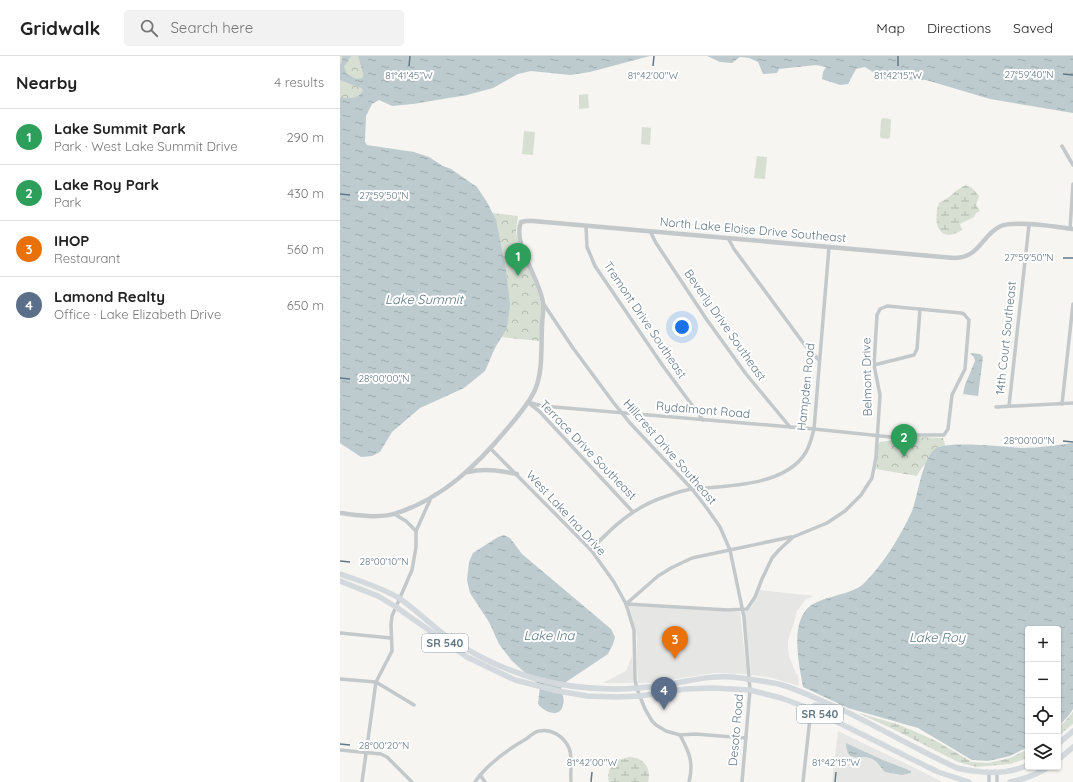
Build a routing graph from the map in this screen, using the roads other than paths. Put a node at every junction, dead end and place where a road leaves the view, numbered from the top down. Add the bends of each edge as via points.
1 (1062, 146) dead end
2 (1073, 165) edge
3 (1073, 184) edge
4 (1029, 225) junction
5 (586, 226) junction
6 (1071, 229) edge
7 (650, 231) junction
8 (728, 238) junction
9 (829, 247) junction
10 (543, 302) junction
11 (1073, 304) edge
12 (920, 309) junction
13 (819, 360) junction
14 (874, 365) junction
15 (528, 402) junction
16 (1073, 403) edge
17 (1062, 404) junction
18 (1009, 406) junction
19 (996, 407) dead end
20 (622, 413) junction
21 (703, 420) junction
22 (790, 427) junction
23 (814, 429) junction
24 (926, 435) joint
25 (877, 436) junction
26 (490, 448) junction
27 (468, 472) junction
28 (517, 474) junction
29 (692, 489) junction
30 (430, 500) junction
31 (632, 511) junction
32 (340, 513) edge
33 (394, 514) junction
34 (416, 531) junction
35 (792, 537) junction
36 (591, 550) junction
37 (730, 550) junction
38 (340, 574) edge
39 (340, 581) edge
40 (399, 599) junction
41 (626, 604) junction
42 (396, 607) junction
43 (742, 610) junction
44 (340, 633) edge
45 (392, 638) junction
46 (340, 679) edge
47 (749, 679) junction
48 (376, 682) junction
49 (637, 689) junction
50 (750, 690) junction
51 (640, 696) junction
52 (414, 705) dead end
53 (811, 709) junction
54 (840, 709) junction
55 (1073, 731) edge
56 (680, 735) junction
57 (746, 738) junction
58 (1061, 741) edge
59 (1073, 747) edge
60 (340, 750) edge
61 (367, 752) junction
62 (1061, 757) edge
63 (1025, 766) edge
64 (1044, 770) edge
65 (989, 772) junction
66 (996, 772) junction
67 (480, 775) junction
68 (362, 782) edge
69 (412, 782) edge
70 (475, 782) edge
71 (485, 782) edge
72 (571, 782) edge
73 (689, 782) edge
74 (742, 782) edge
75 (803, 782) edge
76 (969, 782) edge
77 (989, 782) edge
78 (997, 782) edge
79 (1010, 782) edge

1 - 2 street
3 - 6 street
4 - 6 street, North Lake Eloise Drive Southeast
4 - 9 street, North Lake Eloise Drive Southeast via 1000,226 970,254 957,258
4 - 18 street, 14th Court Southeast
5 - 7 street, North Lake Eloise Drive Southeast
5 - 10 street, North Lake Eloise Drive Southeast via 526,220 520,222 520,241
5 - 21 street, Tremont Drive Southeast via 587,247 595,266
7 - 8 street, North Lake Eloise Drive Southeast
7 - 22 street, Beverly Drive Southeast via 735,359
8 - 9 street, North Lake Eloise Drive Southeast
8 - 13 street via 804,344
9 - 13 street, Hampden Road
10 - 15 street via 539,374
10 - 20 street, Hillcrest Drive Southeast
11 - 17 street
12 - 14 street via 917,349 914,356
12 - 14 street, Belmont Drive via 887,306 880,309
12 - 24 street, Belmont Drive via 961,313 969,320 966,366 952,396 947,432 944,435
13 - 23 street, Hampden Road
14 - 25 street, Belmont Drive via 880,395
15 - 20 street, Rydalmont Road via 542,406
15 - 26 street
15 - 31 street, Terrace Drive Southeast
16 - 17 street
17 - 18 street
18 - 19 street
20 - 21 street, Rydalmont Road
20 - 29 street, Hillcrest Drive Southeast
21 - 22 street, Rydalmont Road
22 - 23 street, Rydalmont Road
23 - 25 street, Rydalmont Road
23 - 29 street, Hampden Road via 808,448 800,460 777,475 748,484
24 - 25 street, Rydalmont Road
25 - 35 street, Belmont Drive via 874,472 862,495 827,523
26 - 27 street
26 - 28 street, West Lake Ina Drive
27 - 28 street via 492,470
27 - 30 street
28 - 36 street, West Lake Ina Drive
29 - 31 street, Hampden Road via 657,499
29 - 37 street, Hillcrest Drive Southeast via 720,527
30 - 33 street
30 - 34 street
31 - 36 street, Hampden Road
32 - 33 street via 366,516
33 - 34 street
34 - 40 street via 413,565
35 - 37 street
35 - 43 street via 772,558 750,604 747,609
36 - 41 street, West Lake Ina Drive
37 - 41 street via 692,558 671,568
37 - 43 street, Hillcrest Drive Southeast
38 - 40 main road, SR 540 via 371,584
39 - 42 main road, SR 540 via 378,596
40 - 42 street
40 - 49 main road, SR 540 via 447,636 501,666 533,678 587,688
41 - 43 street
41 - 49 street, West Lake Ina Drive via 635,636 634,666
42 - 45 street via 391,620
42 - 51 main road, SR 540 via 461,653 498,673 533,685 587,696
43 - 47 street, Hillcrest Drive Southeast
44 - 45 street
45 - 48 street via 392,651
46 - 48 street
47 - 49 main road, SR 540 via 709,677
47 - 50 street, Desoto Road
47 - 54 main road, SR 540 via 782,685
48 - 52 street
48 - 61 street
49 - 51 street, West Lake Ina Drive
50 - 51 main road, SR 540 via 685,689
50 - 53 main road, SR 540
50 - 57 street, Desoto Road
51 - 56 street, West Lake Ina Drive via 652,721 666,731
53 - 54 main road via 815,705 823,704
53 - 75 street
53 - 76 main road, SR 540 via 938,772
54 - 65 main road, SR 540 via 957,768
55 - 58 main road
56 - 57 street
56 - 73 street via 690,756
57 - 74 street, Desoto Road
59 - 62 main road
60 - 61 street
61 - 68 street
61 - 69 street via 387,757
63 - 66 main road, SR 540
64 - 79 main road
65 - 66 main road, SR 540
65 - 77 street
66 - 78 street
67 - 70 street
67 - 71 street
67 - 72 street via 505,752 535,733 546,731 558,734 569,750

